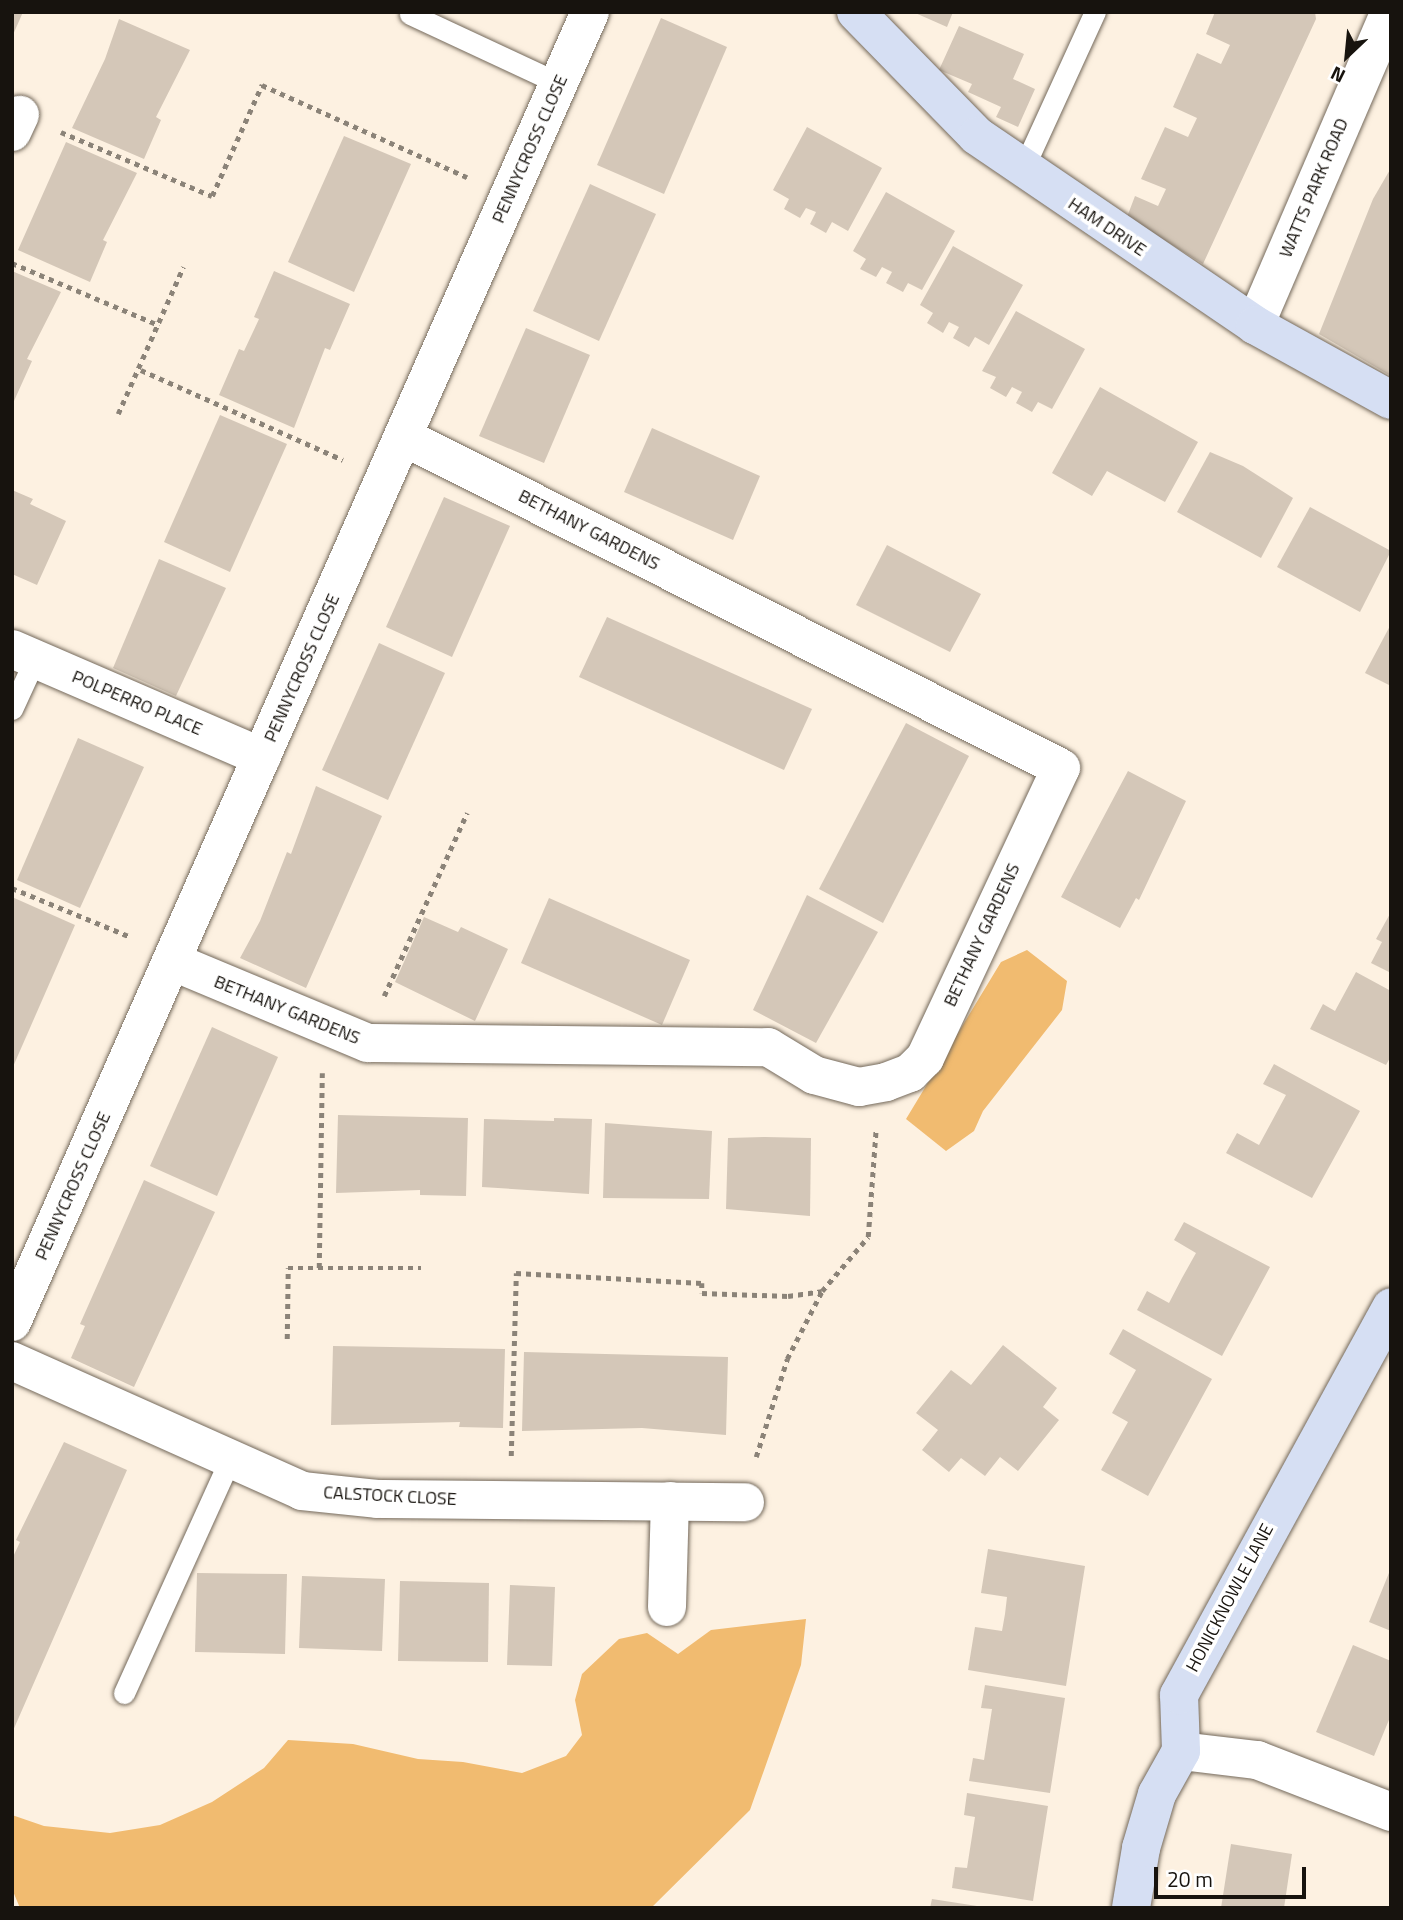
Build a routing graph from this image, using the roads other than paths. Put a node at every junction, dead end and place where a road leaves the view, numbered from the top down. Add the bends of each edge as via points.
1 (590, 12) edge
2 (856, 12) edge
3 (1095, 12) edge
4 (1390, 12) edge
5 (410, 13) edge
6 (558, 83) junction
7 (1023, 169) junction
8 (1255, 325) junction
9 (1391, 400) edge
10 (404, 437) junction
11 (23, 654) edge
12 (12, 709) edge
13 (262, 757) junction
14 (175, 959) junction
15 (1391, 1307) edge
16 (12, 1322) edge
17 (12, 1361) edge
18 (230, 1459) junction
19 (670, 1502) junction
20 (745, 1502) road end
21 (667, 1607) dead end
22 (124, 1693) dead end
23 (1181, 1751) junction
24 (1391, 1812) edge
25 (1131, 1908) edge

1 - 6 street, PENNYCROSS CLOSE
2 - 7 street, HAM DRIVE via 976,135
3 - 7 lane
4 - 8 street, WATTS PARK ROAD
5 - 6 lane
6 - 10 street, PENNYCROSS CLOSE
7 - 8 street, HAM DRIVE
8 - 9 street, HAM DRIVE
10 - 13 street, PENNYCROSS CLOSE
10 - 14 street, BETHANY GARDENS via 1062,768 925,1058 910,1073 873,1084 859,1087 814,1075 768,1047 361,1041
11 - 12 lane
11 - 13 street, POLPERRO PLACE
13 - 14 street, PENNYCROSS CLOSE
14 - 16 street, PENNYCROSS CLOSE
15 - 23 street, HONICKNOWLE LANE via 1179,1695
17 - 18 street, CALSTOCK CLOSE
18 - 19 street, CALSTOCK CLOSE via 302,1491 377,1499
18 - 22 lane
19 - 20 street, CALSTOCK CLOSE
19 - 21 street
23 - 24 street via 1257,1760
23 - 25 street via 1157,1794 1141,1848

